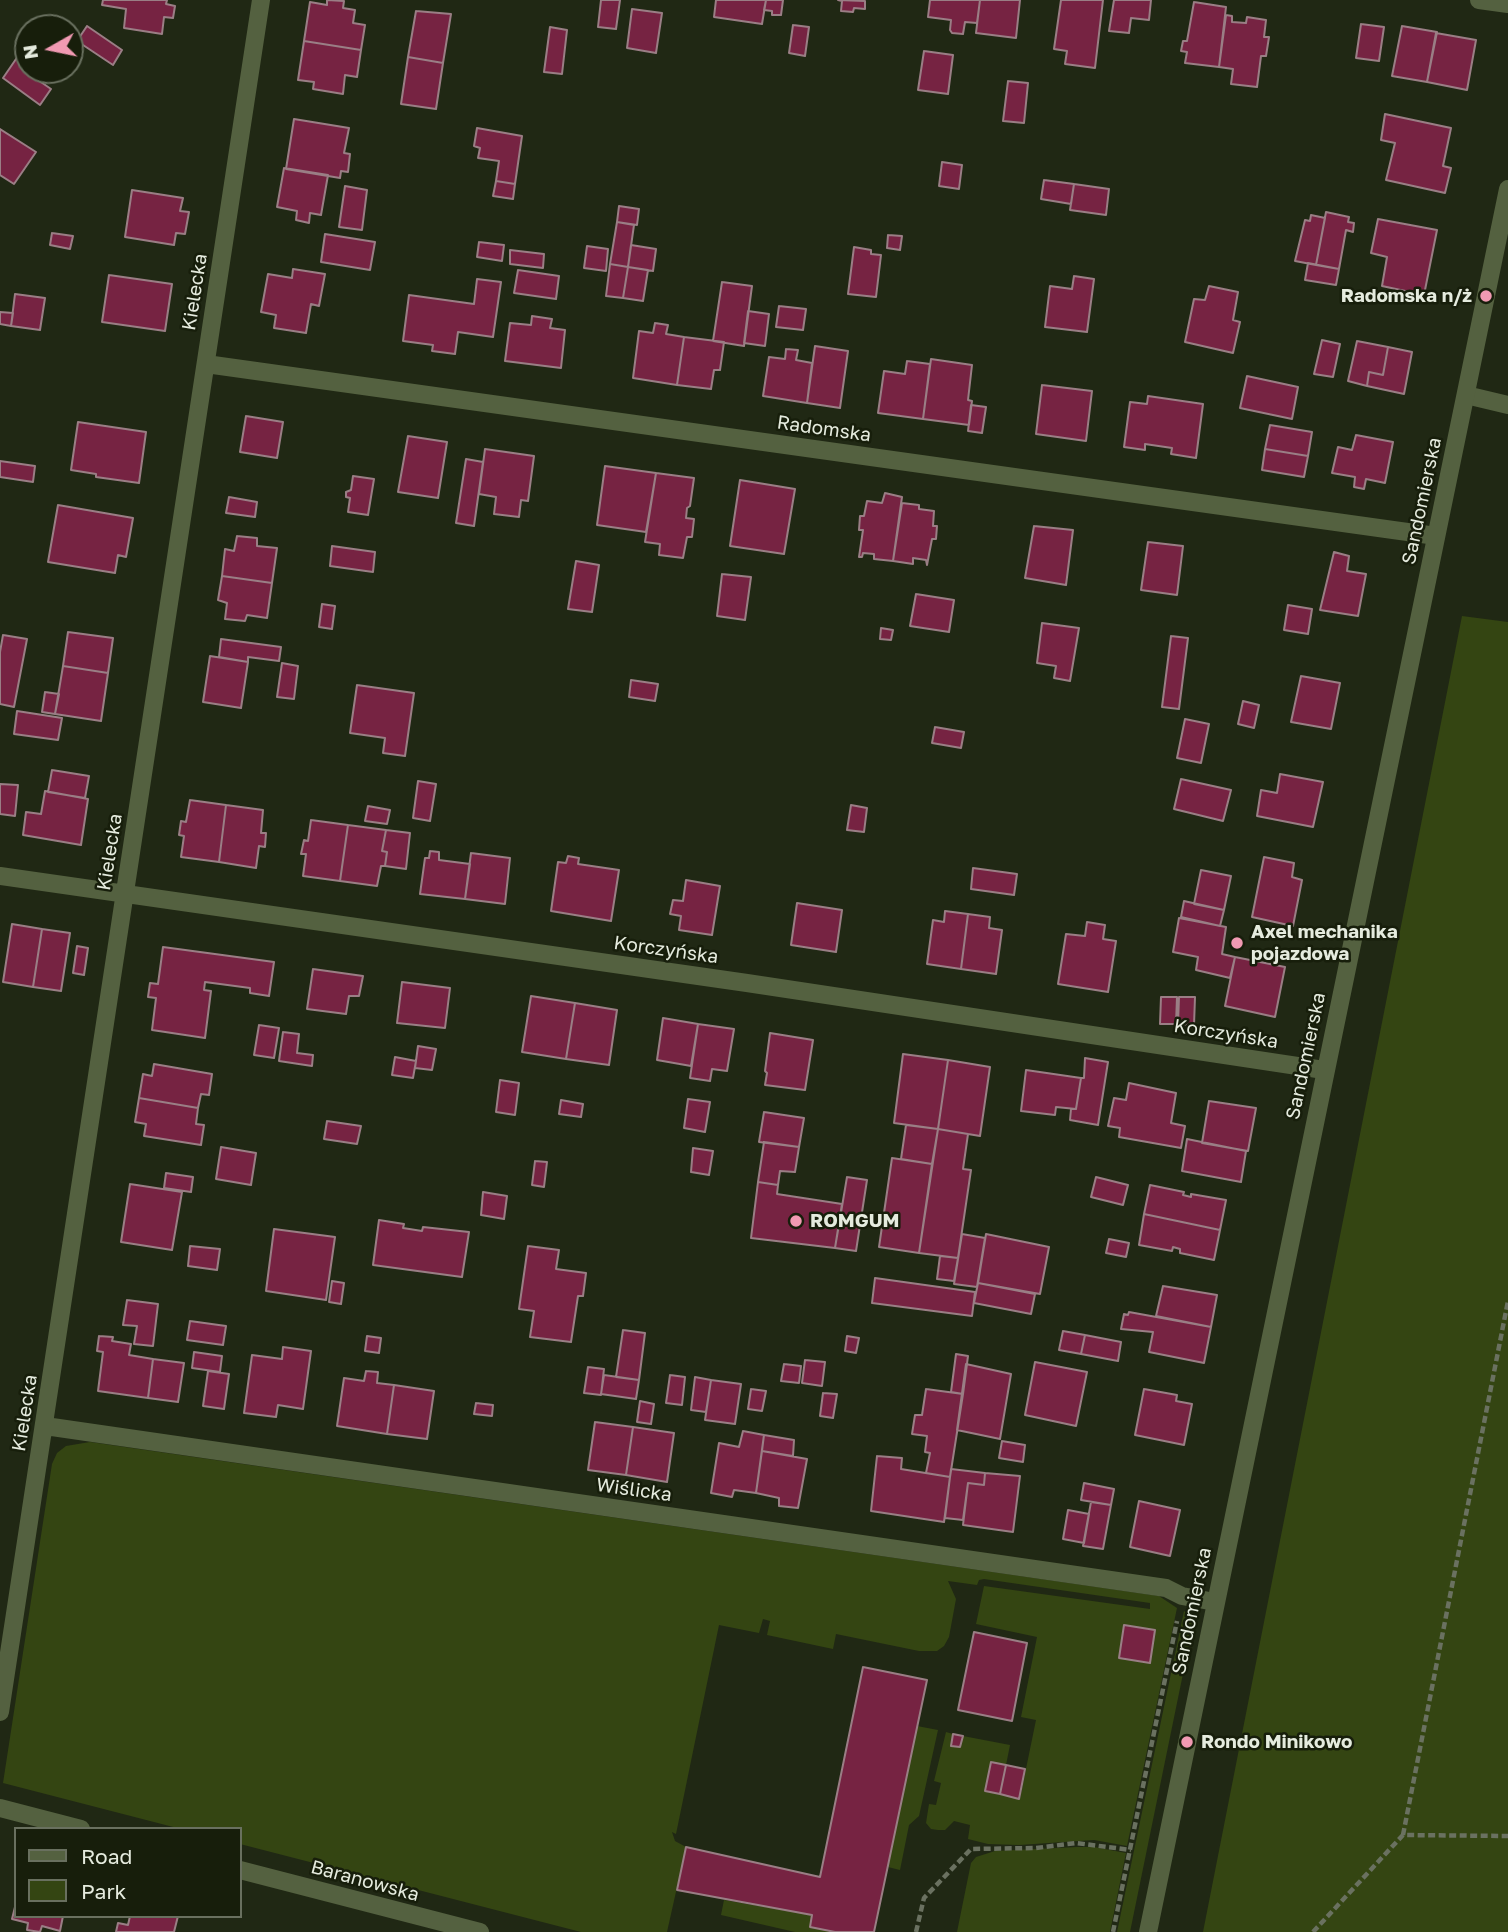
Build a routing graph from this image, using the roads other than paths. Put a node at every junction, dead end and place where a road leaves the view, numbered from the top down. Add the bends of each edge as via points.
1 (261, 0) edge
2 (1479, 0) edge
3 (1508, 4) edge
4 (1508, 189) edge
5 (1500, 265) edge
6 (206, 364) junction
7 (1465, 396) junction
8 (1508, 405) edge
9 (1436, 536) junction
10 (0, 876) edge
11 (124, 894) junction
12 (1324, 1070) junction
13 (45, 1426) junction
14 (1215, 1602) junction
15 (0, 1712) edge
16 (0, 1808) edge
17 (73, 1827) edge
18 (242, 1871) edge
19 (480, 1932) edge
20 (1148, 1932) edge

1 - 6 street, Kielecka
2 - 3 street
4 - 5 street, Sandomierska
5 - 7 street, Sandomierska
6 - 9 street, Radomska
6 - 11 street, Kielecka
7 - 8 street
7 - 9 street, Sandomierska
9 - 12 street, Sandomierska
10 - 11 street, Korczyńska
11 - 12 street, Korczyńska
11 - 13 street, Kielecka
12 - 14 street, Sandomierska
13 - 14 street, Wiślicka via 1167,1588
13 - 15 street, Kielecka
14 - 20 street, Sandomierska
16 - 17 street
18 - 19 street, Baranowska

